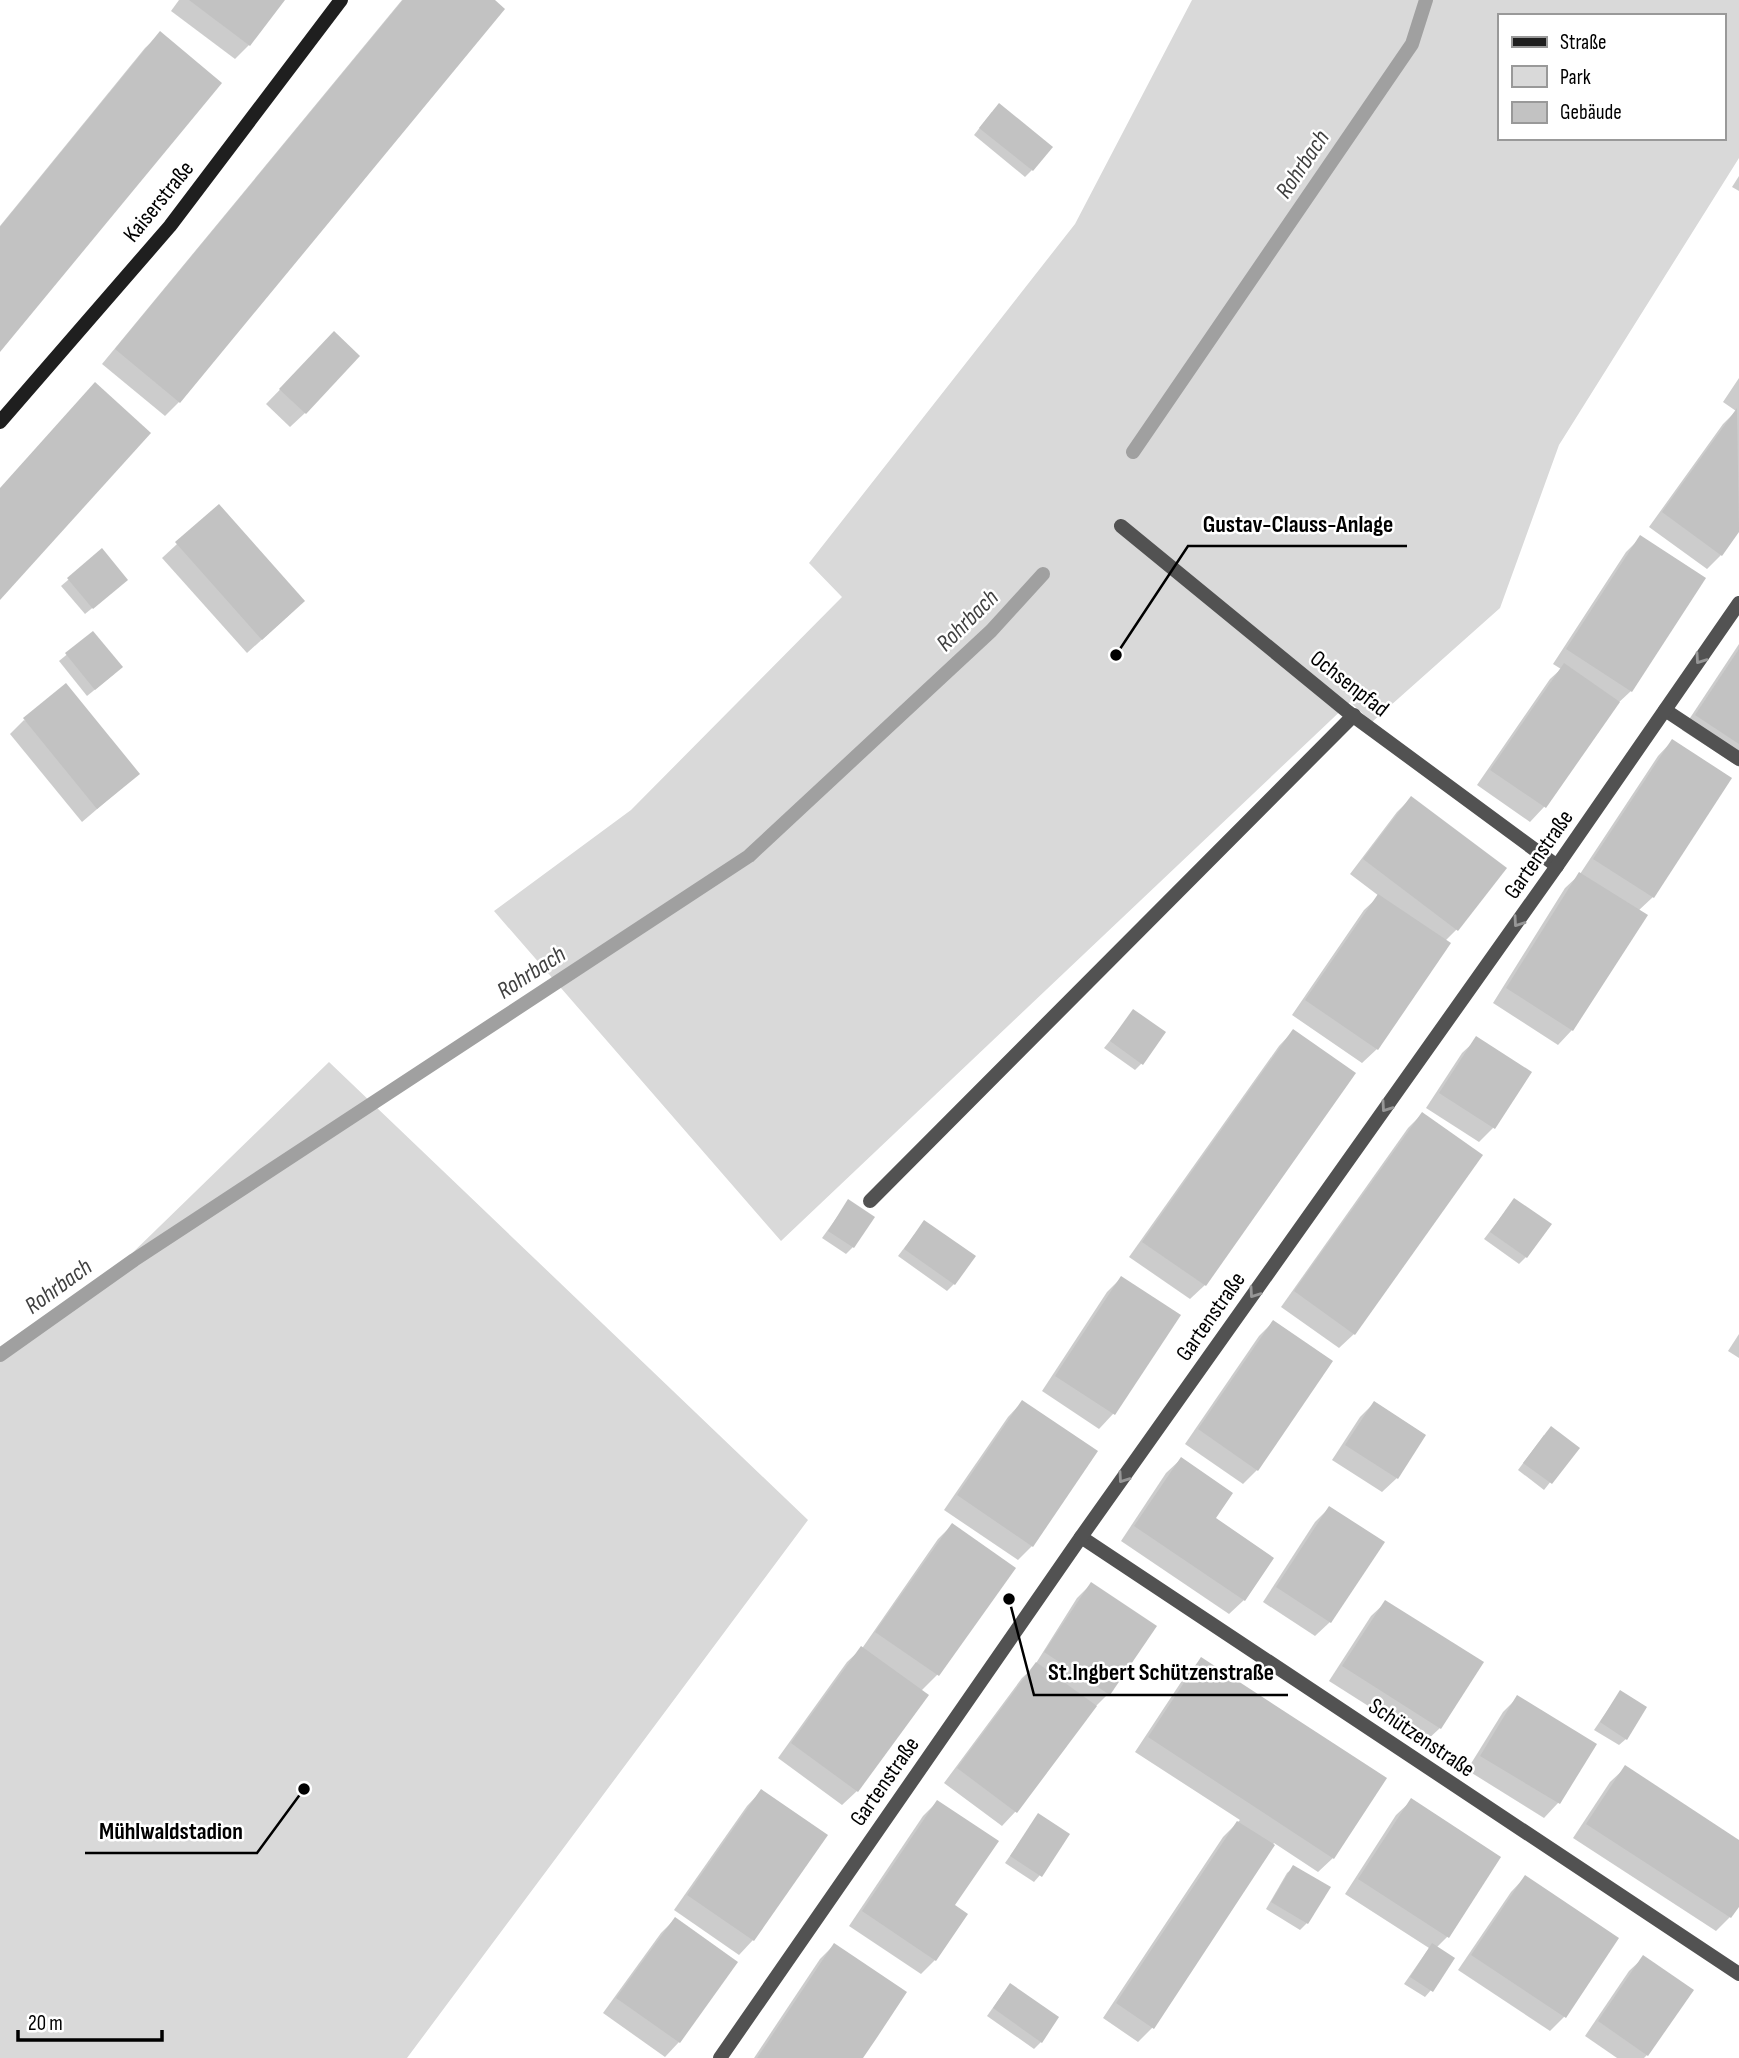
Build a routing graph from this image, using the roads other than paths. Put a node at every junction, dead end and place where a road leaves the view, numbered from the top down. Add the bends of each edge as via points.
1 (341, 0) edge
2 (0, 422) edge
3 (1121, 526) dead end
4 (1739, 603) edge
5 (1665, 710) junction
6 (1354, 715) junction
7 (1739, 759) edge
8 (1558, 866) junction
9 (870, 1201) dead end
10 (1080, 1538) junction
11 (1739, 1974) edge
12 (720, 2058) edge

1 - 2 main road, Kaiserstraße via 170,226
3 - 6 street, Ochsenpfad
4 -> 5 street, Gartenstraße
5 - 7 street
5 - 8 street, Gartenstraße
6 - 8 street, Ochsenpfad
6 - 9 street
8 -> 10 street, Gartenstraße
10 - 11 street, Schützenstraße
10 - 12 street, Gartenstraße

